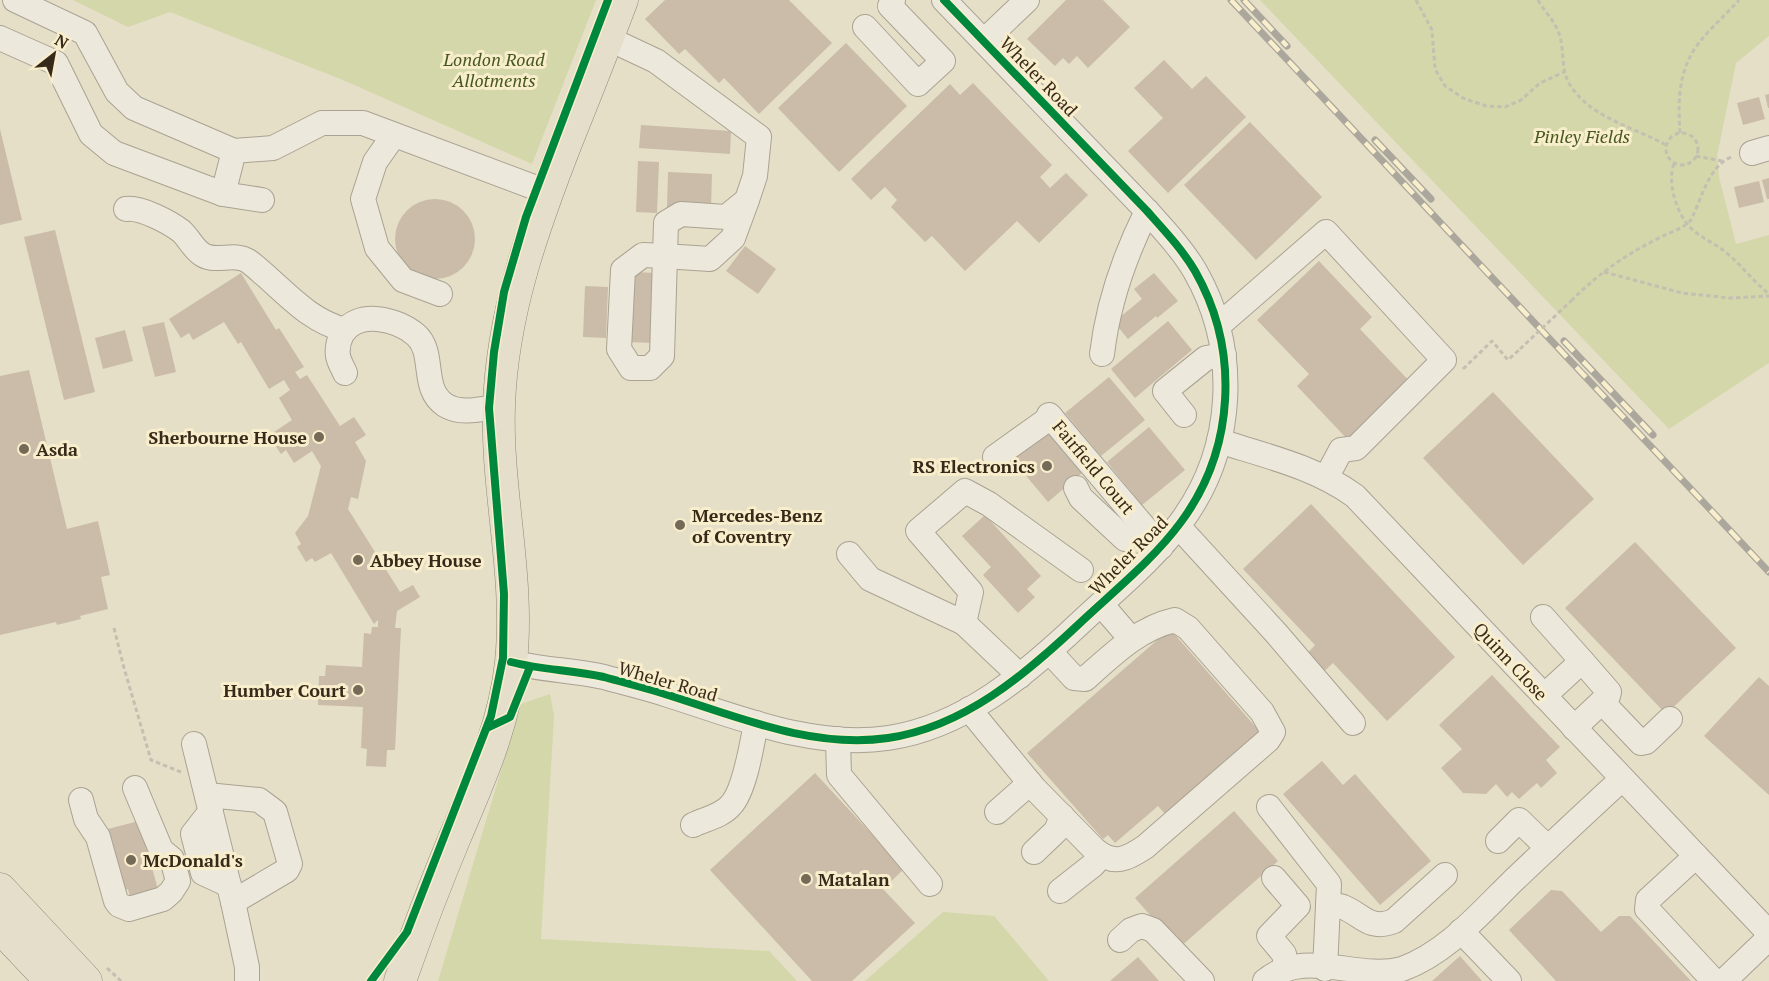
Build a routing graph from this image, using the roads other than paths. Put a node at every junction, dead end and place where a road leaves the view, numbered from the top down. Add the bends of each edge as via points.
1 (15, 0) edge
2 (622, 0) edge
3 (893, 0) edge
4 (944, 0) edge
5 (1027, 0) edge
6 (865, 27) dead end
7 (912, 29) junction
8 (0, 38) edge
9 (607, 38) junction
10 (984, 40) junction
11 (888, 52) junction
12 (394, 135) junction
13 (234, 151) junction
14 (547, 192) junction
15 (223, 194) junction
16 (262, 200) dead end
17 (747, 200) junction
18 (126, 208) dead end
19 (1147, 211) junction
20 (440, 294) dead end
21 (1218, 326) junction
22 (345, 330) junction
23 (1102, 354) dead end
24 (1224, 355) junction
25 (345, 373) dead end
26 (499, 406) junction
27 (1184, 416) dead end
28 (1219, 441) junction
29 (995, 457) dead end
30 (1326, 478) junction
31 (1104, 480) junction
32 (1178, 526) junction
33 (1125, 539) dead end
34 (1161, 547) junction
35 (849, 554) dead end
36 (1081, 570) dead end
37 (1101, 604) junction
38 (1543, 617) dead end
39 (964, 623) junction
40 (1131, 639) junction
41 (1050, 652) junction
42 (1582, 661) junction
43 (511, 662) junction
44 (1020, 676) junction
45 (1544, 696) junction
46 (1602, 702) junction
47 (969, 709) junction
48 (1670, 719) dead end
49 (756, 723) junction
50 (1353, 723) dead end
51 (1574, 728) junction
52 (838, 739) junction
53 (194, 744) dead end
54 (1622, 779) junction
55 (1030, 783) junction
56 (135, 788) dead end
57 (81, 800) dead end
58 (209, 803) junction
59 (1269, 807) dead end
60 (997, 812) dead end
61 (1062, 816) junction
62 (693, 825) dead end
63 (1498, 841) dead end
64 (1548, 848) junction
65 (1034, 852) dead end
66 (1101, 856) junction
67 (1696, 856) junction
68 (1445, 875) dead end
69 (1274, 878) dead end
70 (930, 884) dead end
71 (0, 889) edge
72 (1060, 891) dead end
73 (231, 894) junction
74 (1328, 904) junction
75 (0, 927) edge
76 (1461, 931) junction
77 (1769, 933) edge
78 (1769, 938) edge
79 (414, 939) junction
80 (1120, 940) dead end
81 (1287, 969) junction
82 (1325, 969) junction
83 (249, 976) edge
84 (1384, 977) edge
85 (48, 980) edge
86 (86, 981) edge
87 (386, 981) edge
88 (400, 981) edge
89 (1202, 981) edge
90 (1265, 981) edge
91 (1509, 981) edge
92 (1714, 981) edge
93 (1724, 981) edge

1 - 13 street via 84,33 117,92 134,108
2 - 9 main road
3 - 7 street via 890,6
4 - 10 street, Wheler Road
5 - 10 street
6 - 11 street
7 - 11 street
7 - 11 street via 943,61 918,84
8 - 15 street via 56,63 91,134 114,153
9 - 14 main road
9 - 17 street via 656,61 759,137 755,176
10 - 19 street, Wheler Road
12 - 13 street via 363,123 322,123 273,148
12 - 14 street
12 - 20 street via 375,162 363,199 377,248 403,280
13 - 15 street
14 - 26 main road via 513,298
15 - 16 street
17 - 17 street via 726,216 681,214 666,223 664,256 710,259 733,238
18 - 22 street via 143,211 182,232 205,256 249,261 308,313
19 - 21 street, Wheler Road via 1195,272
19 - 23 street via 1115,289
21 - 24 street, Wheler Road
21 - 30 street via 1326,232 1444,360 1356,448 1341,450
22 - 25 street via 338,357
22 - 26 street via 352,323 373,318 404,327 422,342 431,387 442,403 462,411
24 - 27 street via 1206,358 1166,391
24 - 28 street, Wheler Road via 1227,392
26 - 43 main road via 512,600
28 - 30 street, Quinn Close
28 - 32 street, Wheler Road via 1200,489
29 - 31 street, Fairfield Court via 1050,416
30 - 45 street, Quinn Close via 1355,496 1371,512
31 - 33 street via 1078,493
31 - 34 street, Fairfield Court
32 - 34 street, Wheler Road
32 - 50 street
34 - 37 street, Wheler Road
35 - 39 street via 870,579
36 - 39 street via 965,491 918,531 971,592
37 - 40 street
37 - 41 street, Wheler Road
38 - 42 street
39 - 44 street
40 - 41 street via 1081,680 1074,678
40 - 66 street via 1164,622 1175,620 1188,628 1262,712 1273,732 1145,847 1127,859
41 - 44 street, Wheler Road
42 - 45 street
42 - 46 street via 1609,692
43 - 49 street, Wheler Road via 599,676
43 - 79 main road via 500,723
44 - 47 street, Wheler Road
45 - 51 street, Quinn Close
46 - 48 street via 1641,743
46 - 51 street
47 - 52 street, Wheler Road via 927,728 888,738
47 - 55 street
49 - 52 street, Wheler Road
49 - 62 street via 749,760 732,805
51 - 54 street, Quinn Close
52 - 70 street via 839,775
53 - 58 street
54 - 64 street
54 - 67 street, Quinn Close
55 - 60 street
55 - 61 street
56 - 57 street via 161,850 172,859 178,881 166,897 129,909 119,905 98,837 86,819
58 - 73 street
58 - 73 street via 259,800 276,812 290,864 287,870
59 - 74 street via 1329,884
61 - 65 street via 1056,831
61 - 66 street
63 - 64 street via 1520,820
64 - 76 street
66 - 72 street
67 - 77 street, Quinn Close
67 - 92 street via 1646,904
68 - 74 street via 1386,924 1363,921 1343,906
69 - 81 street via 1298,906 1269,936 1284,954
71 - 86 main road
73 - 83 street
74 - 82 street
75 - 85 main road
76 - 84 street via 1429,956
76 - 91 street
78 - 93 street
79 - 87 main road
79 - 88 main road
80 - 89 street via 1142,926 1153,930
81 - 82 street
81 - 90 street
82 - 84 street

